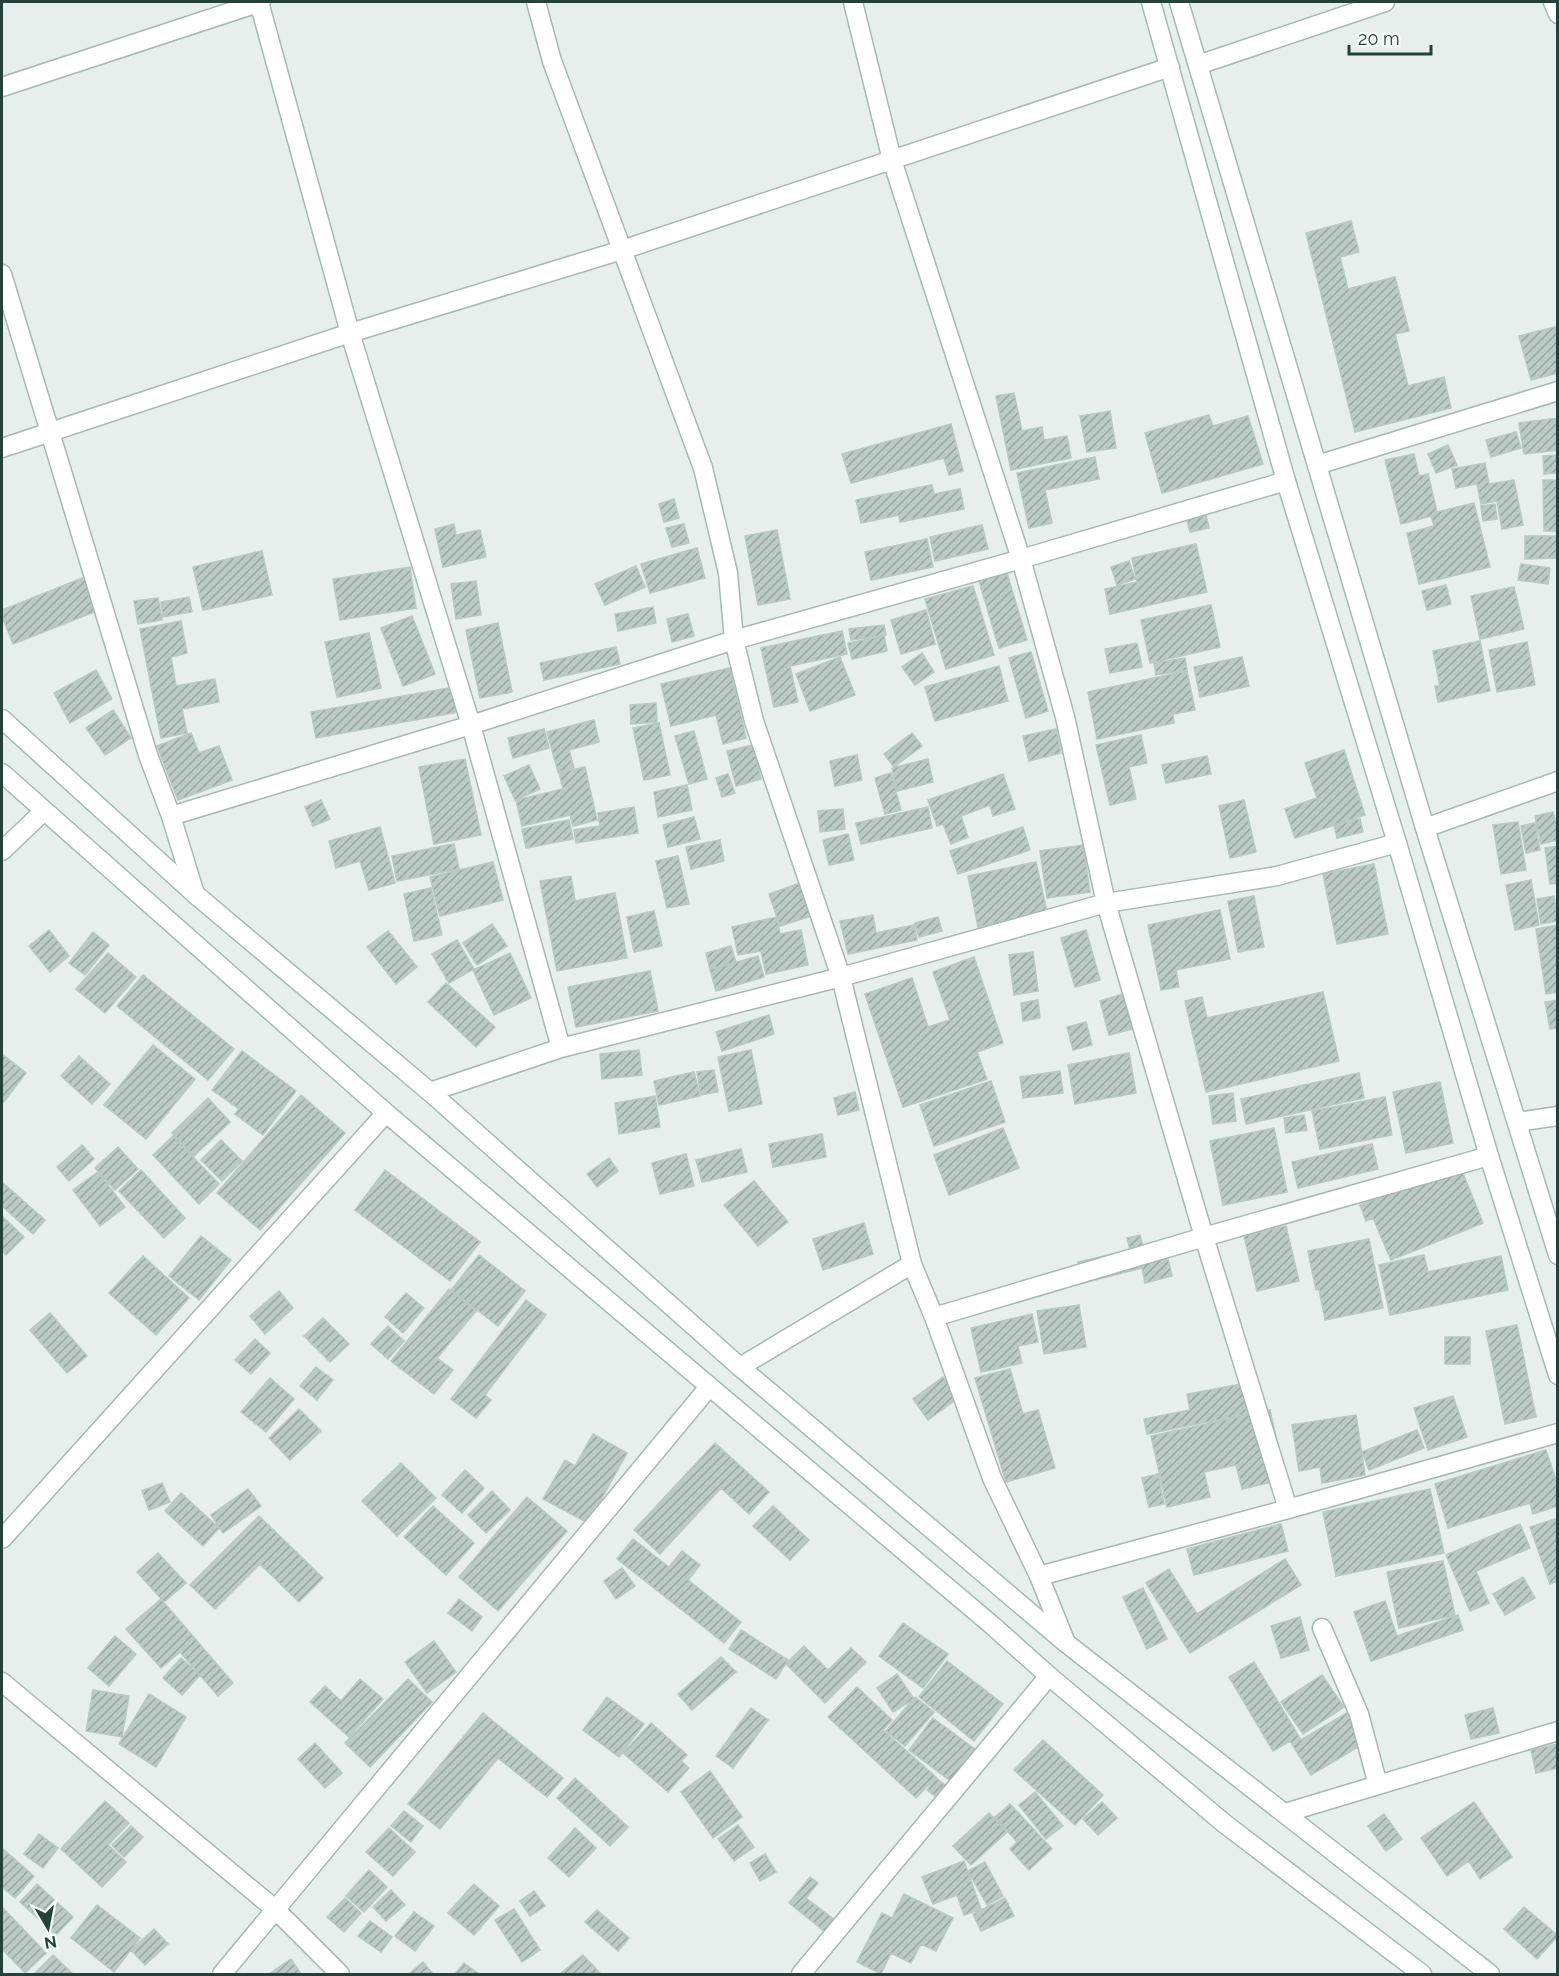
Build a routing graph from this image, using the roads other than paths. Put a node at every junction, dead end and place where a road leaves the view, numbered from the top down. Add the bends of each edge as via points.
1 (260, 2) edge
2 (536, 2) edge
3 (854, 2) edge
4 (1150, 2) edge
5 (1179, 2) edge
6 (1385, 2) edge
7 (1554, 2) edge
8 (1557, 14) edge
9 (1198, 65) junction
10 (1170, 67) junction
11 (2, 87) edge
12 (892, 160) junction
13 (622, 250) junction
14 (2, 274) edge
15 (350, 333) junction
16 (1557, 391) edge
17 (51, 432) junction
18 (2, 448) edge
19 (1317, 465) junction
20 (1286, 481) junction
21 (1021, 559) junction
22 (734, 640) junction
23 (2, 719) edge
24 (471, 725) junction
25 (2, 773) edge
26 (1557, 781) edge
27 (44, 811) junction
28 (171, 816) junction
29 (1425, 828) junction
30 (1397, 843) junction
31 (2, 851) edge
32 (195, 894) junction
33 (1106, 903) junction
34 (841, 977) junction
35 (561, 1048) junction
36 (430, 1092) junction
37 (386, 1113) junction
38 (1557, 1116) edge
39 (1517, 1122) junction
40 (1489, 1156) junction
41 (1204, 1237) junction
42 (1557, 1255) edge
43 (912, 1264) junction
44 (934, 1317) junction
45 (740, 1367) junction
46 (1557, 1375) edge
47 (709, 1387) junction
48 (1557, 1433) edge
49 (1288, 1509) junction
50 (2, 1539) edge
51 (1038, 1576) junction
52 (1322, 1628) dead end
53 (1066, 1643) junction
54 (1049, 1676) junction
55 (2, 1682) edge
56 (1557, 1731) edge
57 (1378, 1785) junction
58 (1285, 1813) junction
59 (276, 1910) junction
60 (222, 1974) edge
61 (340, 1974) edge
62 (801, 1974) edge
63 (1422, 1974) edge
64 (1490, 1974) edge

1 - 11 street
1 - 15 street
2 - 13 street via 552,61
3 - 12 street
4 - 10 street
5 - 9 street
6 - 9 street
7 - 8 street
9 - 19 street
10 - 12 street
10 - 20 street
12 - 13 street
12 - 21 street
13 - 15 street
13 - 22 street via 703,468 728,573
14 - 17 street
15 - 17 street
15 - 24 street
16 - 19 street
17 - 18 street
17 - 28 street via 148,755
19 - 29 street
20 - 21 street
20 - 30 street
21 - 22 street
21 - 33 street via 1065,717
22 - 24 street
22 - 34 street via 754,721
23 - 32 street
24 - 28 street
24 - 35 street
25 - 27 street
26 - 29 street
27 - 31 street
27 - 37 street
28 - 32 street
29 - 39 street
30 - 33 street via 1277,876
30 - 40 street
32 - 36 street
33 - 34 street
33 - 41 street
34 - 35 street
34 - 43 street
35 - 36 street
36 - 45 street
37 - 47 street
37 - 50 street
38 - 39 street
39 - 42 street
40 - 41 street
40 - 46 street
41 - 44 street
41 - 49 street
43 - 44 street
43 - 45 street
44 - 51 street via 992,1478
45 - 53 street
47 - 54 street
47 - 59 street
48 - 49 street
49 - 51 street
51 - 53 street
52 - 57 street via 1359,1714
53 - 58 street
54 - 62 street
54 - 63 street via 1225,1824
55 - 59 street
56 - 57 street
57 - 58 street
58 - 64 street
59 - 60 street
59 - 61 street

